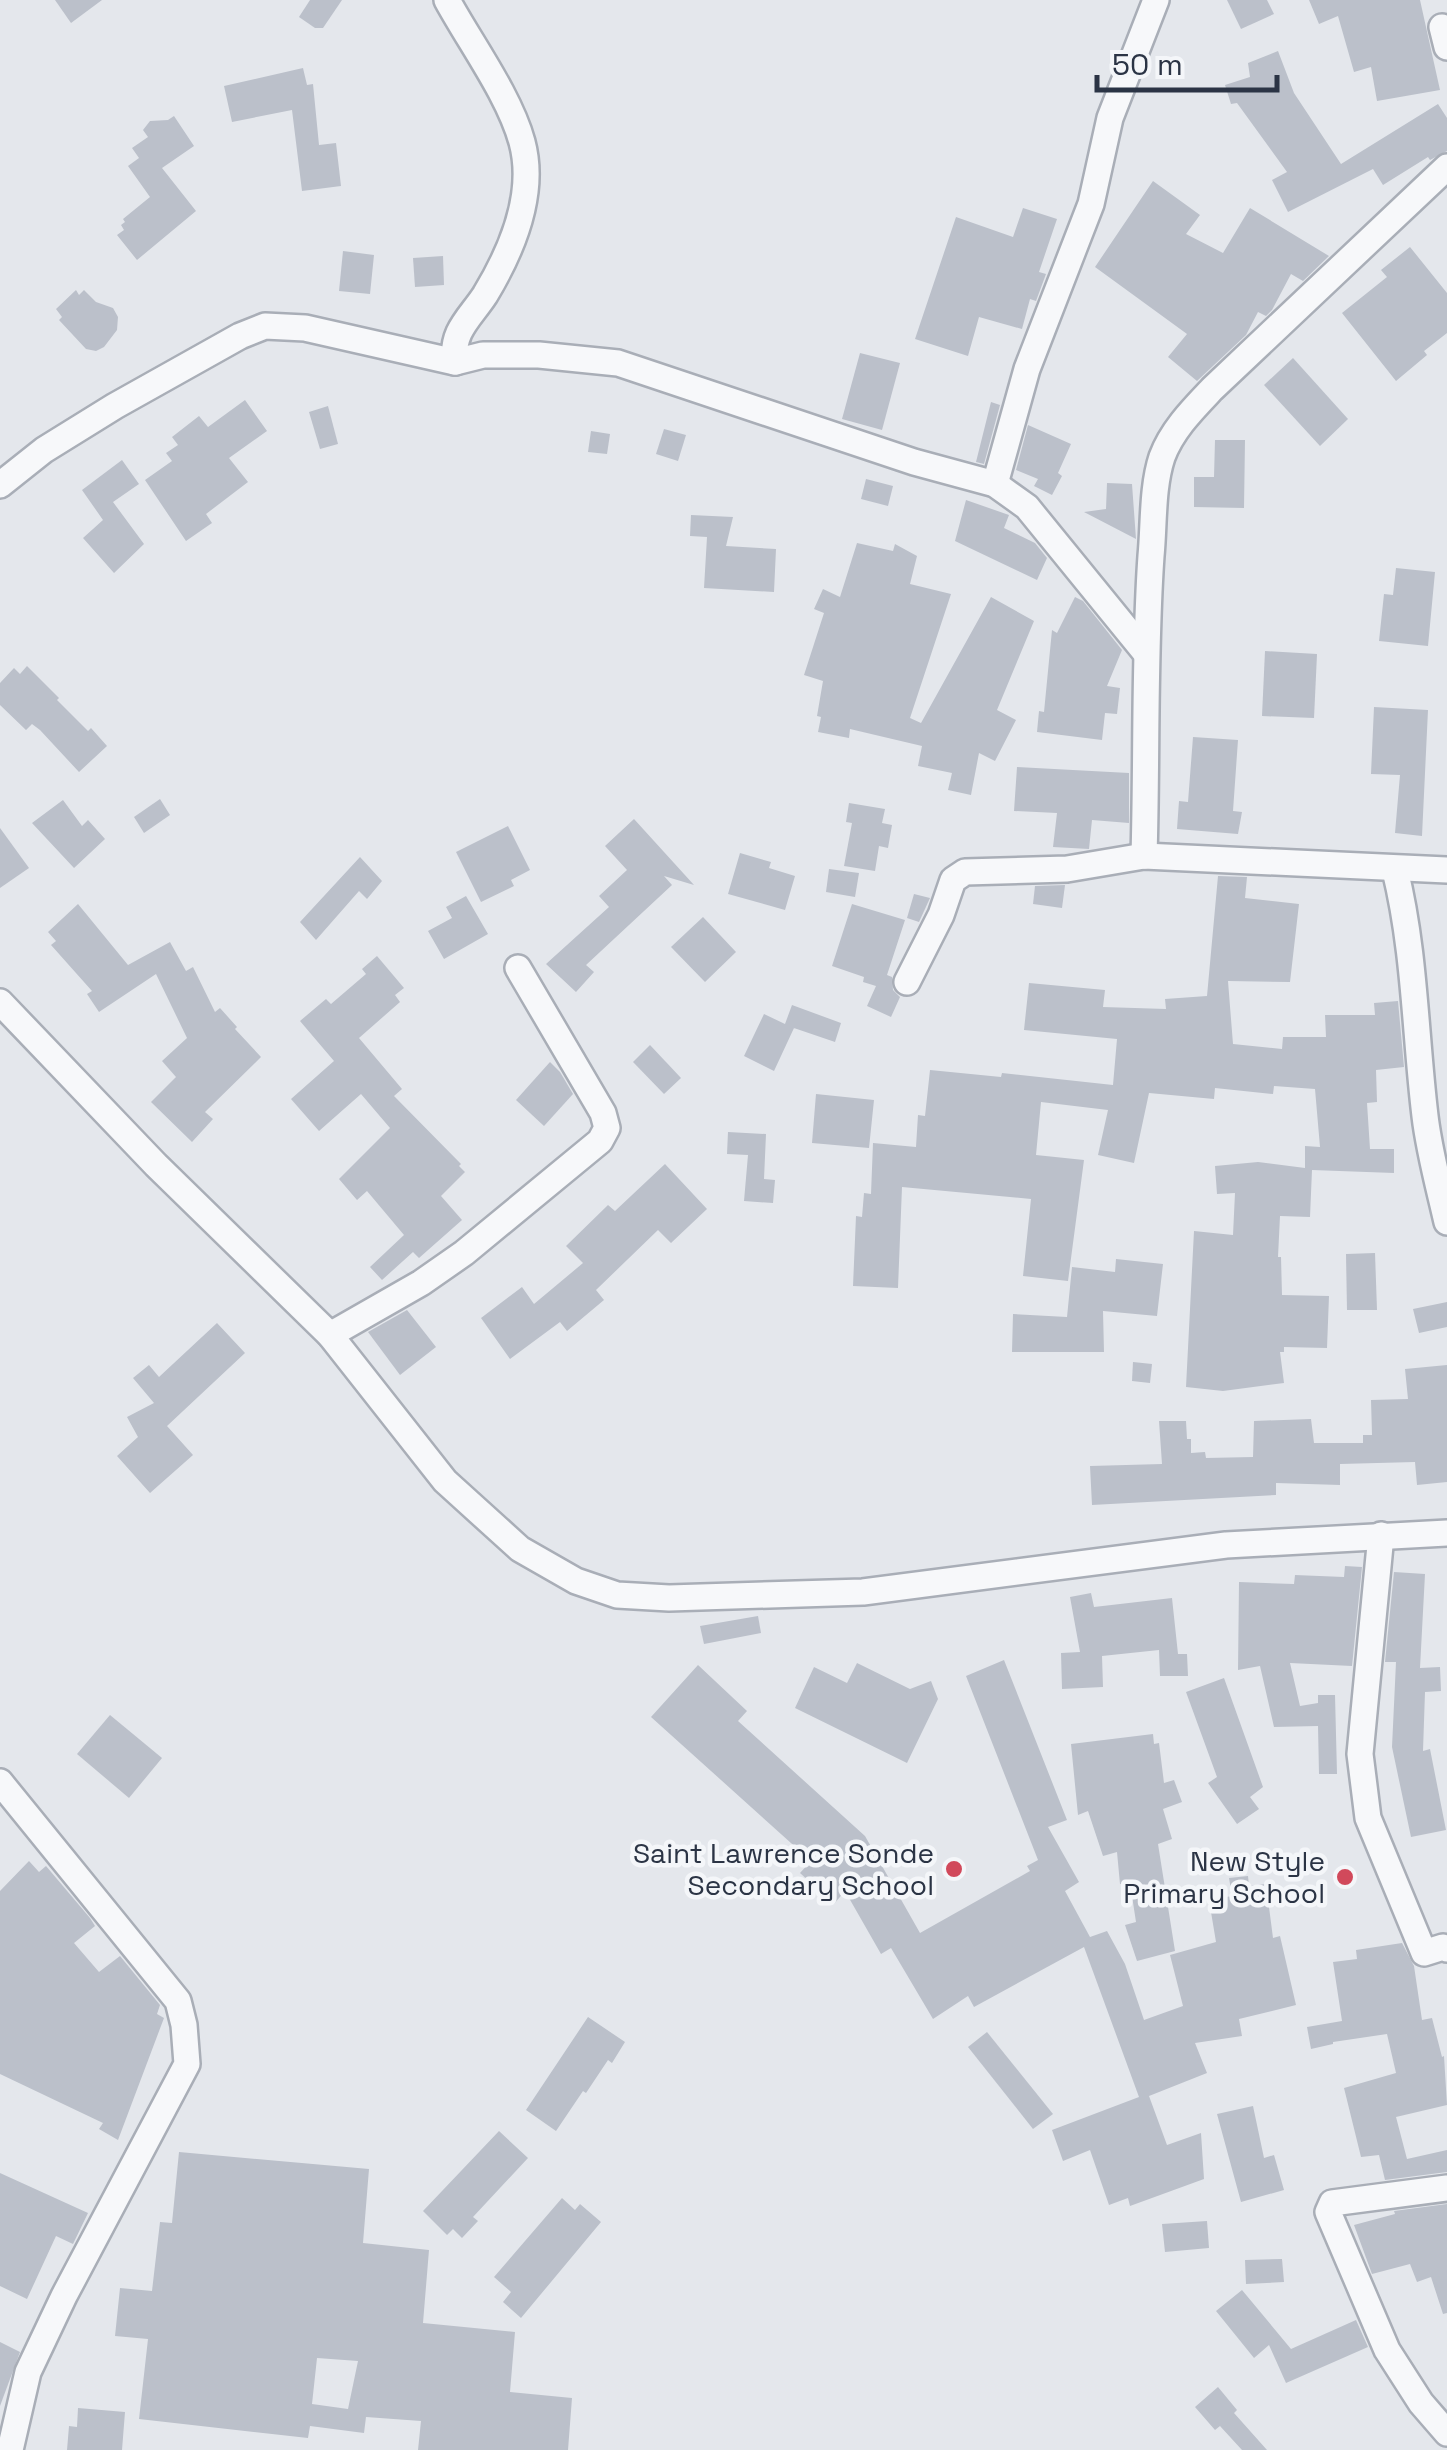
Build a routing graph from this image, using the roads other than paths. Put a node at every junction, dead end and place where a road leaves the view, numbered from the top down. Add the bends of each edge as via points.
1 (447, 0) edge
2 (1156, 0) edge
3 (1447, 166) edge
4 (454, 362) junction
5 (0, 484) edge
6 (994, 484) junction
7 (1144, 652) junction
8 (1144, 856) junction
9 (1396, 870) junction
10 (1447, 870) edge
11 (518, 968) dead end
12 (906, 982) dead end
13 (0, 1002) edge
14 (1447, 1222) edge
15 (330, 1335) junction
16 (1447, 1533) edge
17 (1382, 1534) junction
18 (0, 1782) edge
19 (1447, 1949) edge
20 (1447, 2188) edge
21 (1447, 2433) edge
22 (10, 2450) edge

1 - 4 street via 514,121 524,176 518,224 490,287 454,340
2 - 6 street via 1110,118 1091,204 1027,369
3 - 7 street via 1180,424 1162,457
4 - 5 street via 285,325 254,329 115,406
4 - 6 street via 539,355 618,362
6 - 7 street via 1027,508
7 - 8 street
8 - 9 street
8 - 12 street via 1067,870 966,872 953,880
9 - 10 street
9 - 14 street via 1415,986 1425,1119
11 - 15 street via 603,1113 607,1128 600,1142 464,1253
13 - 15 street
15 - 17 street via 445,1481 520,1548 576,1581 617,1594 864,1592 1226,1544
16 - 17 street
17 - 19 street via 1360,1754 1363,1790 1368,1818 1424,1953
18 - 22 street via 178,2002 187,2064 28,2372
20 - 21 street via 1332,2203 1328,2212 1396,2366

